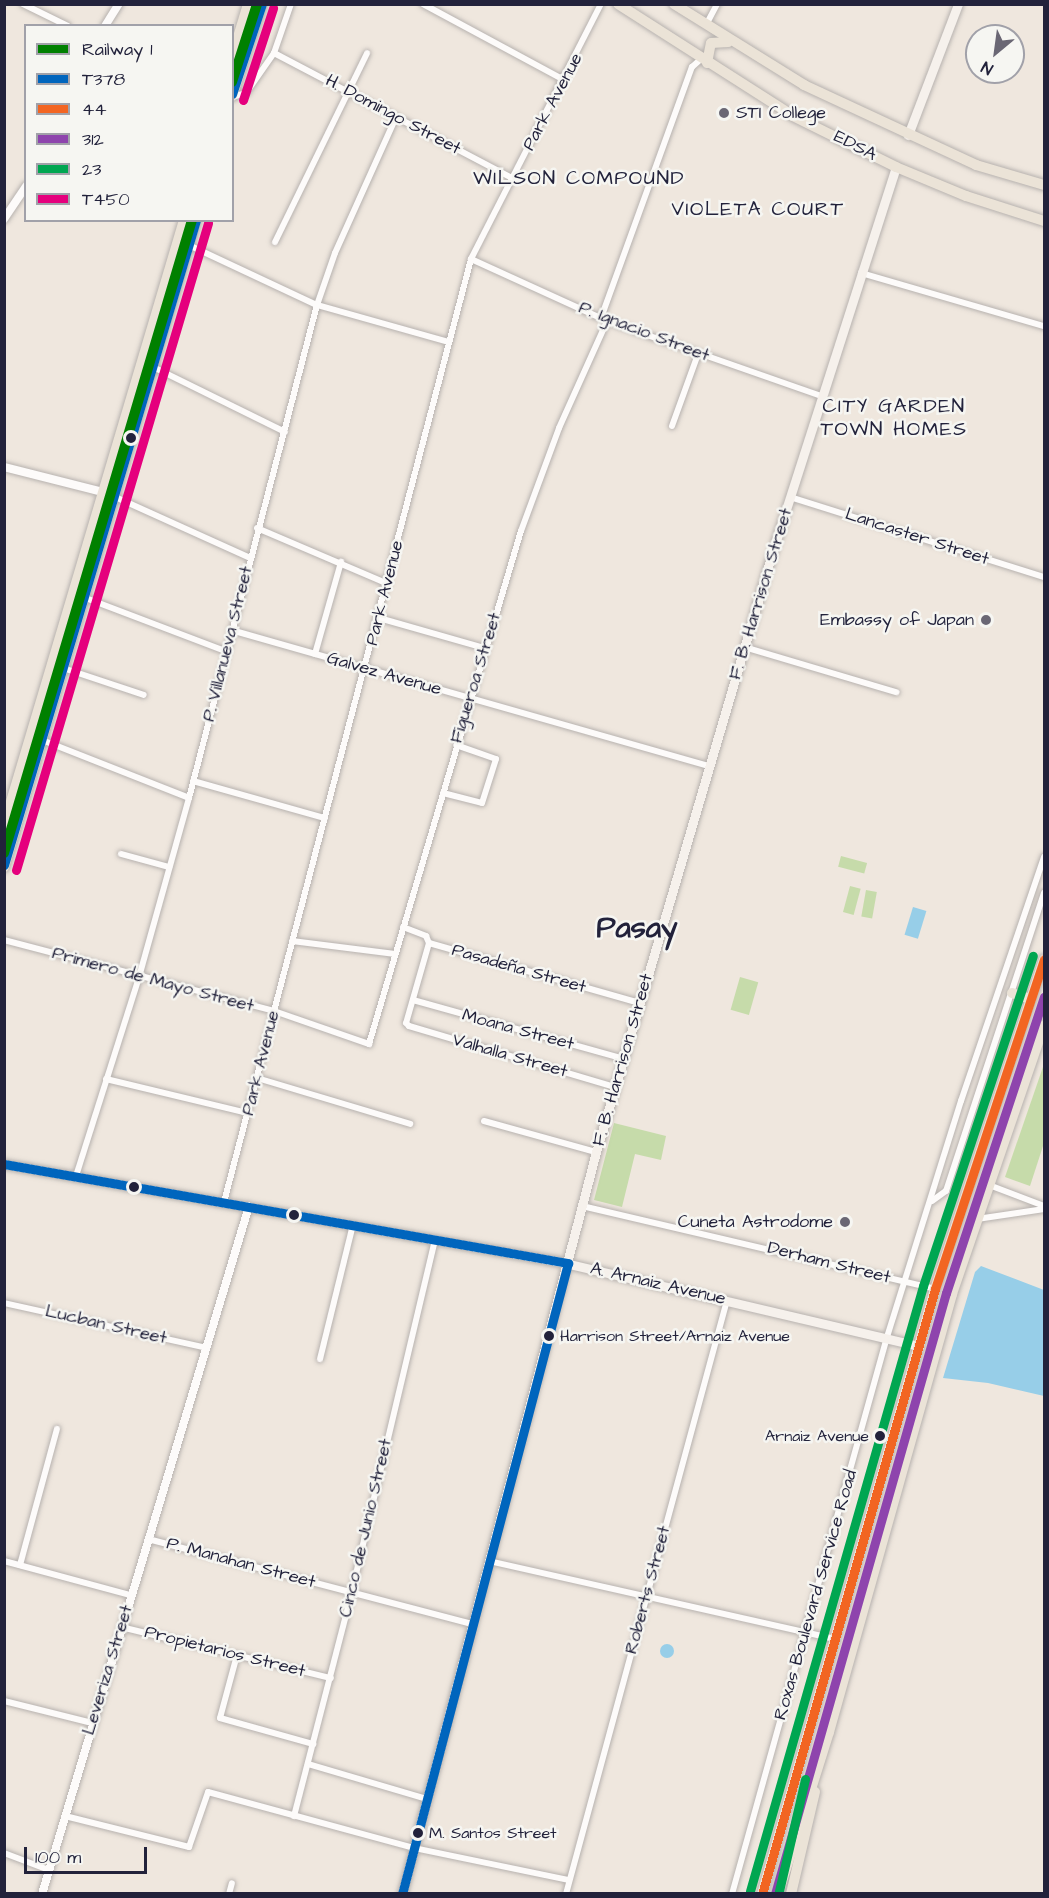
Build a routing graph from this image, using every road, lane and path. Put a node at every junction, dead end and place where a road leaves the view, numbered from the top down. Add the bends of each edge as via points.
1 (23, 4) edge
2 (119, 4) edge
3 (248, 4) edge
4 (262, 4) edge
5 (291, 4) edge
6 (423, 4) edge
7 (601, 4) edge
8 (618, 4) edge
9 (674, 4) edge
10 (717, 4) edge
11 (958, 4) edge
12 (64, 24) edge
13 (106, 24) edge
14 (706, 26) junction
15 (742, 48) junction
16 (234, 50) edge
17 (274, 53) junction
18 (367, 53) dead end
19 (704, 61) junction
20 (564, 80) junction
21 (234, 90) edge
22 (348, 92) junction
23 (234, 96) edge
24 (396, 117) junction
25 (908, 135) junction
26 (896, 167) junction
27 (512, 178) junction
28 (1044, 185) edge
29 (24, 189) edge
30 (4, 219) edge
31 (1044, 221) edge
32 (184, 222) edge
33 (195, 222) edge
34 (183, 242) junction
35 (275, 242) dead end
36 (471, 259) junction
37 (861, 273) junction
38 (317, 306) junction
39 (604, 319) junction
40 (1044, 326) edge
41 (449, 342) junction
42 (698, 354) junction
43 (153, 367) junction
44 (821, 396) junction
45 (672, 426) dead end
46 (285, 432) junction
47 (4, 467) edge
48 (108, 494) junction
49 (790, 496) junction
50 (257, 528) junction
51 (250, 558) junction
52 (341, 562) junction
53 (1044, 577) edge
54 (388, 584) junction
55 (79, 595) junction
56 (379, 618) junction
57 (231, 630) junction
58 (66, 639) junction
59 (744, 647) junction
60 (484, 648) junction
61 (225, 651) junction
62 (315, 654) junction
63 (63, 668) junction
64 (365, 669) junction
65 (896, 692) dead end
66 (144, 695) dead end
67 (470, 699) junction
68 (36, 719) junction
69 (47, 723) junction
70 (42, 740) junction
71 (456, 745) junction
72 (710, 766) junction
73 (193, 781) junction
74 (443, 793) junction
75 (189, 798) junction
76 (9, 811) junction
77 (20, 814) junction
78 (325, 818) junction
79 (4, 825) edge
80 (121, 854) dead end
81 (1044, 857) edge
82 (4, 867) edge
83 (170, 867) junction
84 (1044, 893) edge
85 (403, 927) junction
86 (4, 940) edge
87 (292, 940) junction
88 (429, 943) junction
89 (395, 954) junction
90 (1044, 960) edge
91 (139, 976) junction
92 (1012, 993) junction
93 (1031, 999) junction
94 (413, 1000) junction
95 (640, 1003) junction
96 (274, 1011) junction
97 (1044, 1024) edge
98 (369, 1044) joint
99 (624, 1059) junction
100 (257, 1078) junction
101 (106, 1080) junction
102 (615, 1087) junction
103 (248, 1113) junction
104 (484, 1121) dead end
105 (410, 1124) dead end
106 (597, 1152) junction
107 (4, 1164) edge
108 (76, 1176) junction
109 (988, 1185) junction
110 (932, 1201) junction
111 (224, 1202) junction
112 (249, 1206) junction
113 (582, 1206) junction
114 (1044, 1208) edge
115 (976, 1219) junction
116 (353, 1225) junction
117 (435, 1239) junction
118 (568, 1263) junction
119 (904, 1281) junction
120 (935, 1289) junction
121 (727, 1300) junction
122 (4, 1302) edge
123 (887, 1338) junction
124 (919, 1346) junction
125 (207, 1348) junction
126 (320, 1359) dead end
127 (57, 1429) dead end
128 (148, 1539) junction
129 (4, 1561) edge
130 (489, 1561) junction
131 (20, 1565) junction
132 (352, 1591) junction
133 (130, 1595) junction
134 (647, 1596) junction
135 (472, 1624) junction
136 (120, 1627) junction
137 (806, 1632) junction
138 (834, 1639) junction
139 (237, 1656) junction
140 (331, 1678) junction
141 (4, 1701) edge
142 (92, 1723) junction
143 (829, 1732) junction
144 (314, 1744) junction
145 (308, 1764) junction
146 (427, 1799) junction
147 (65, 1816) junction
148 (294, 1816) junction
149 (414, 1848) junction
150 (4, 1853) edge
151 (49, 1870) junction
152 (569, 1880) junction
153 (232, 1883) dead end
154 (42, 1893) edge
155 (229, 1893) edge
156 (402, 1893) edge
157 (566, 1893) edge
158 (732, 1893) edge
159 (762, 1893) edge
160 (778, 1893) edge
161 (791, 1893) edge

1 - 12 street
2 - 13 street
3 - 16 main road
4 - 21 main road
5 - 17 street
6 - 20 street
7 - 20 street, Park Avenue
8 - 19 main road, EDSA
9 - 14 main road, EDSA
10 - 14 street
11 - 25 main road
14 - 15 main road, EDSA
15 - 19 main road via 714,41
15 - 25 main road, EDSA via 804,85
17 - 22 street, H. Domingo Street
17 - 23 street via 246,93
18 - 22 street
19 - 26 main road, EDSA via 783,110
19 - 39 street, Figueroa Street via 692,67
20 - 27 street, Park Avenue
22 - 24 street, H. Domingo Street
22 - 35 street
24 - 27 street, H. Domingo Street
24 - 38 street, P. Villanueva Street via 335,253
25 - 28 main road, EDSA via 976,165
26 - 31 main road, EDSA via 966,196
26 - 37 main road, F. B. Harrison Street
27 - 36 street, Park Avenue
29 - 30 street
32 - 34 main road
33 - 34 main road
34 - 38 street
34 - 43 main road
34 - 48 main road
36 - 39 street, P. Ignacio Street
36 - 41 street, Park Avenue
37 - 40 street
37 - 44 main road, F. B. Harrison Street
38 - 41 street
38 - 46 street, P. Villanueva Street
39 - 42 street, P. Ignacio Street
39 - 60 street, Figueroa Street via 544,466
41 - 54 street, Park Avenue
42 - 44 street, P. Ignacio Street
42 - 45 street
43 - 46 street
43 - 48 main road
44 - 49 main road, F. B. Harrison Street
46 - 50 street, P. Villanueva Street
47 - 48 street
48 - 51 street
48 - 55 main road
49 - 53 street, Lancaster Street
49 - 59 main road, F. B. Harrison Street
50 - 51 street, P. Villanueva Street
50 - 52 street
51 - 57 street, P. Villanueva Street
52 - 54 street
52 - 62 street
54 - 56 street, Park Avenue
55 - 58 main road
55 - 61 street
56 - 60 street
56 - 64 street, Park Avenue
57 - 61 street, P. Villanueva Street
57 - 62 street, Galvez Avenue
58 - 63 main road
58 - 68 main road
59 - 65 street
59 - 72 main road, F. B. Harrison Street
60 - 67 street, Figueroa Street
61 - 73 street, P. Villanueva Street
62 - 64 street, Galvez Avenue
63 - 66 street
63 - 69 main road
64 - 67 street, Galvez Avenue
64 - 78 street, Park Avenue
67 - 71 street, Figueroa Street
67 - 72 street, Galvez Avenue
68 - 69 main road
68 - 76 main road
69 - 70 main road
70 - 75 street
70 - 77 main road
71 - 74 street, Figueroa Street
71 - 74 street via 496,759 482,803
72 - 95 main road, F. B. Harrison Street
73 - 75 street, P. Villanueva Street
73 - 78 street
74 - 85 street, Figueroa Street
75 - 83 street, P. Villanueva Street
76 - 77 main road
76 - 79 main road
77 - 82 main road
78 - 87 street, Park Avenue
80 - 83 street
81 - 110 street via 961,1101
83 - 91 street, P. Villanueva Street
84 - 92 street, Roxas Boulevard Service Road
85 - 88 street, Pasadeña Street via 426,936
85 - 89 street, Figueroa Street
86 - 91 street, Primero de Mayo Street
87 - 89 street
87 - 96 street, Park Avenue
88 - 94 street
88 - 95 street, Pasadeña Street
89 - 98 street, Figueroa Street
90 - 93 main road
91 - 96 street, Primero de Mayo Street
91 - 101 street, P. Villanueva Street
92 - 93 main road
92 - 110 street, Roxas Boulevard Service Road via 946,1191
93 - 120 main road
94 - 99 street, Moana Street
94 - 102 street, Valhalla Street via 406,1023
95 - 99 main road, F. B. Harrison Street
96 - 98 street, Primero de Mayo Street
96 - 100 street, Park Avenue
97 - 109 main road
99 - 102 main road, F. B. Harrison Street
100 - 103 street, Park Avenue
100 - 105 street
101 - 103 street
101 - 108 street, P. Villanueva Street
102 - 106 main road, F. B. Harrison Street
103 - 111 street, Park Avenue
104 - 106 street
106 - 113 main road, F. B. Harrison Street
107 - 108 main road, A. Arnaiz Avenue
108 - 111 main road, A. Arnaiz Avenue
109 - 114 street
109 - 115 main road
110 - 119 street, Roxas Boulevard Service Road
111 - 112 main road, A. Arnaiz Avenue
112 - 116 main road, A. Arnaiz Avenue
112 - 125 street, Leveriza Street
113 - 118 main road, F. B. Harrison Street
113 - 119 street, Derham Street
114 - 115 street
115 - 143 main road
116 - 117 main road, A. Arnaiz Avenue
116 - 126 street
117 - 118 main road, A. Arnaiz Avenue
117 - 132 street, Cinco de Junio Street
118 - 121 main road, A. Arnaiz Avenue
118 - 130 main road, F. B. Harrison Street
119 - 120 street, Derham Street
119 - 123 street, Roxas Boulevard Service Road
120 - 124 main road
121 - 123 main road, A. Arnaiz Avenue
121 - 134 street, Roberts Street
122 - 125 street, Lucban Street
123 - 124 main road, A. Arnaiz Avenue
123 - 137 street, Roxas Boulevard Service Road
124 - 138 main road
125 - 128 street, Leveriza Street
127 - 131 street
128 - 132 street, P. Manahan Street
128 - 133 street, Leveriza Street
129 - 131 street
130 - 134 street
130 - 135 main road, F. B. Harrison Street
131 - 133 street
132 - 135 street, P. Manahan Street
132 - 140 street, Cinco de Junio Street
133 - 136 street, Leveriza Street
134 - 137 street
134 - 152 street, Roberts Street
135 - 146 main road, F. B. Harrison Street
136 - 139 street, Propietarios Street
136 - 142 street, Leveriza Street
137 - 138 street
137 - 158 street, Roxas Boulevard Service Road
138 - 159 main road
139 - 140 street, Propietarios Street
139 - 144 street via 220,1718
140 - 144 street, Cinco de Junio Street
141 - 142 street
142 - 147 street, Leveriza Street
143 - 160 main road
143 - 161 main road
144 - 145 street, Cinco de Junio Street
145 - 146 street
145 - 148 street, Cinco de Junio Street
146 - 149 main road, F. B. Harrison Street
147 - 148 street via 189,1847 208,1792
147 - 151 street, Leveriza Street
148 - 149 street
149 - 152 street
149 - 156 main road, F. B. Harrison Street
150 - 151 street
151 - 154 street, Leveriza Street
152 - 157 street, Roberts Street
153 - 155 street

